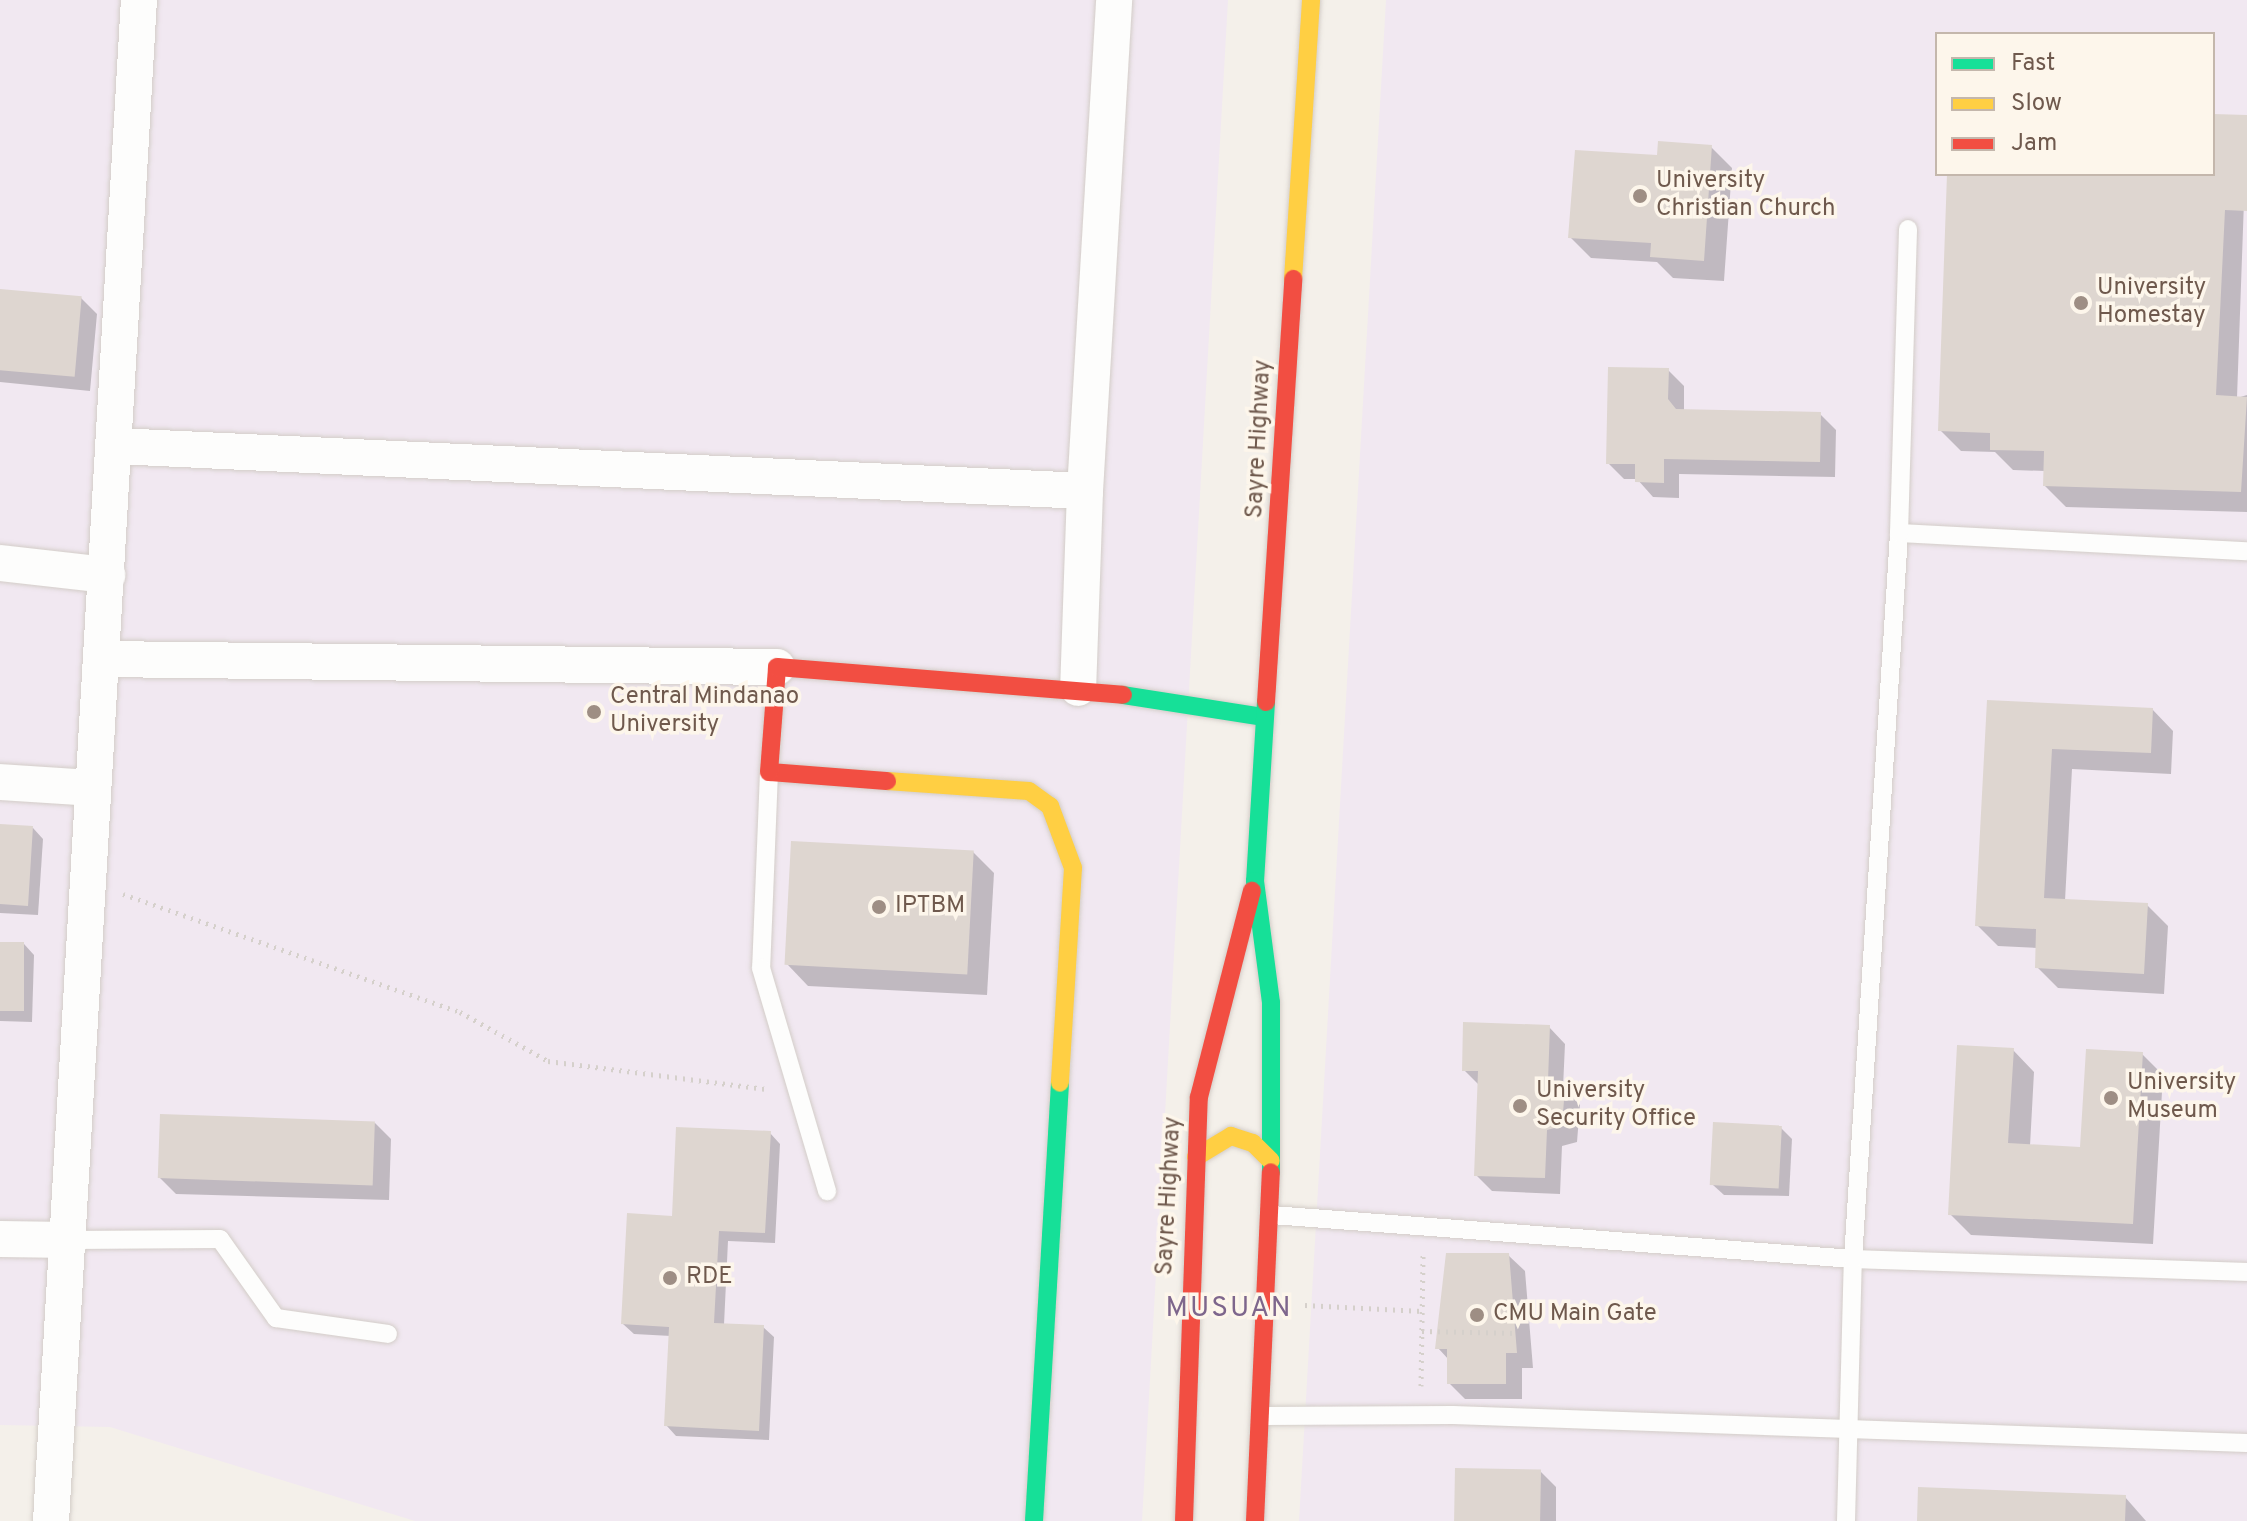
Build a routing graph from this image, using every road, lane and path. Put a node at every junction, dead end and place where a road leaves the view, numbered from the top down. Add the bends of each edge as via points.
1 (139, 0) edge
2 (1114, 0) edge
3 (1311, 0) edge
4 (1908, 229) dead end
5 (116, 446) junction
6 (1085, 491) junction
7 (1899, 533) junction
8 (2247, 551) edge
9 (0, 563) edge
10 (107, 575) junction
11 (101, 659) junction
12 (777, 667) junction
13 (1078, 688) junction
14 (1263, 717) junction
15 (769, 772) junction
16 (0, 782) edge
17 (92, 788) junction
18 (1255, 881) junction
19 (92, 883) junction
20 (796, 1093) junction
21 (1196, 1157) junction
22 (1271, 1161) junction
23 (827, 1191) dead end
24 (1271, 1215) junction
25 (1424, 1225) junction
26 (0, 1239) edge
27 (70, 1240) junction
28 (1853, 1259) junction
29 (2247, 1272) edge
30 (1268, 1304) junction
31 (1422, 1311) junction
32 (1422, 1331) junction
33 (1518, 1333) dead end
34 (388, 1334) dead end
35 (1420, 1415) junction
36 (1263, 1416) junction
37 (1848, 1433) junction
38 (2247, 1443) edge
39 (51, 1521) edge
40 (1034, 1521) edge
41 (1184, 1521) edge
42 (1255, 1521) edge
43 (1846, 1521) edge

1 - 5 street
2 - 6 street
3 - 14 main road, Sayre Highway
4 - 7 lane
5 - 6 street
5 - 10 street
6 - 13 street
7 - 8 lane
7 - 28 lane
9 - 10 street
10 - 11 street
11 - 12 street
11 - 17 street
12 - 13 main road
12 - 15 main road
13 - 14 main road
14 - 18 main road, Sayre Highway
15 - 20 lane via 761,968
15 - 40 main road via 1029,791 1050,806 1066,834 1073,868
16 - 17 street
17 - 19 street
18 - 21 main road, Sayre Highway via 1209,1050
18 - 22 main road, Sayre Highway via 1271,1003
19 - 20 path via 460,1012 548,1061
19 - 27 street
20 - 23 lane
21 - 22 main road via 1231,1136 1253,1143
21 - 41 main road, Sayre Highway
22 - 24 main road, Sayre Highway
24 - 25 lane
24 - 30 main road, Sayre Highway
25 - 28 lane
25 - 31 path
26 - 27 street
27 - 34 lane via 220,1239 276,1318
27 - 39 street
28 - 29 lane
28 - 37 lane
30 - 31 path
30 - 36 main road, Sayre Highway
31 - 32 path
32 - 33 path
32 - 35 path
35 - 36 lane
35 - 37 lane
36 - 42 main road, Sayre Highway
37 - 38 lane
37 - 43 lane

